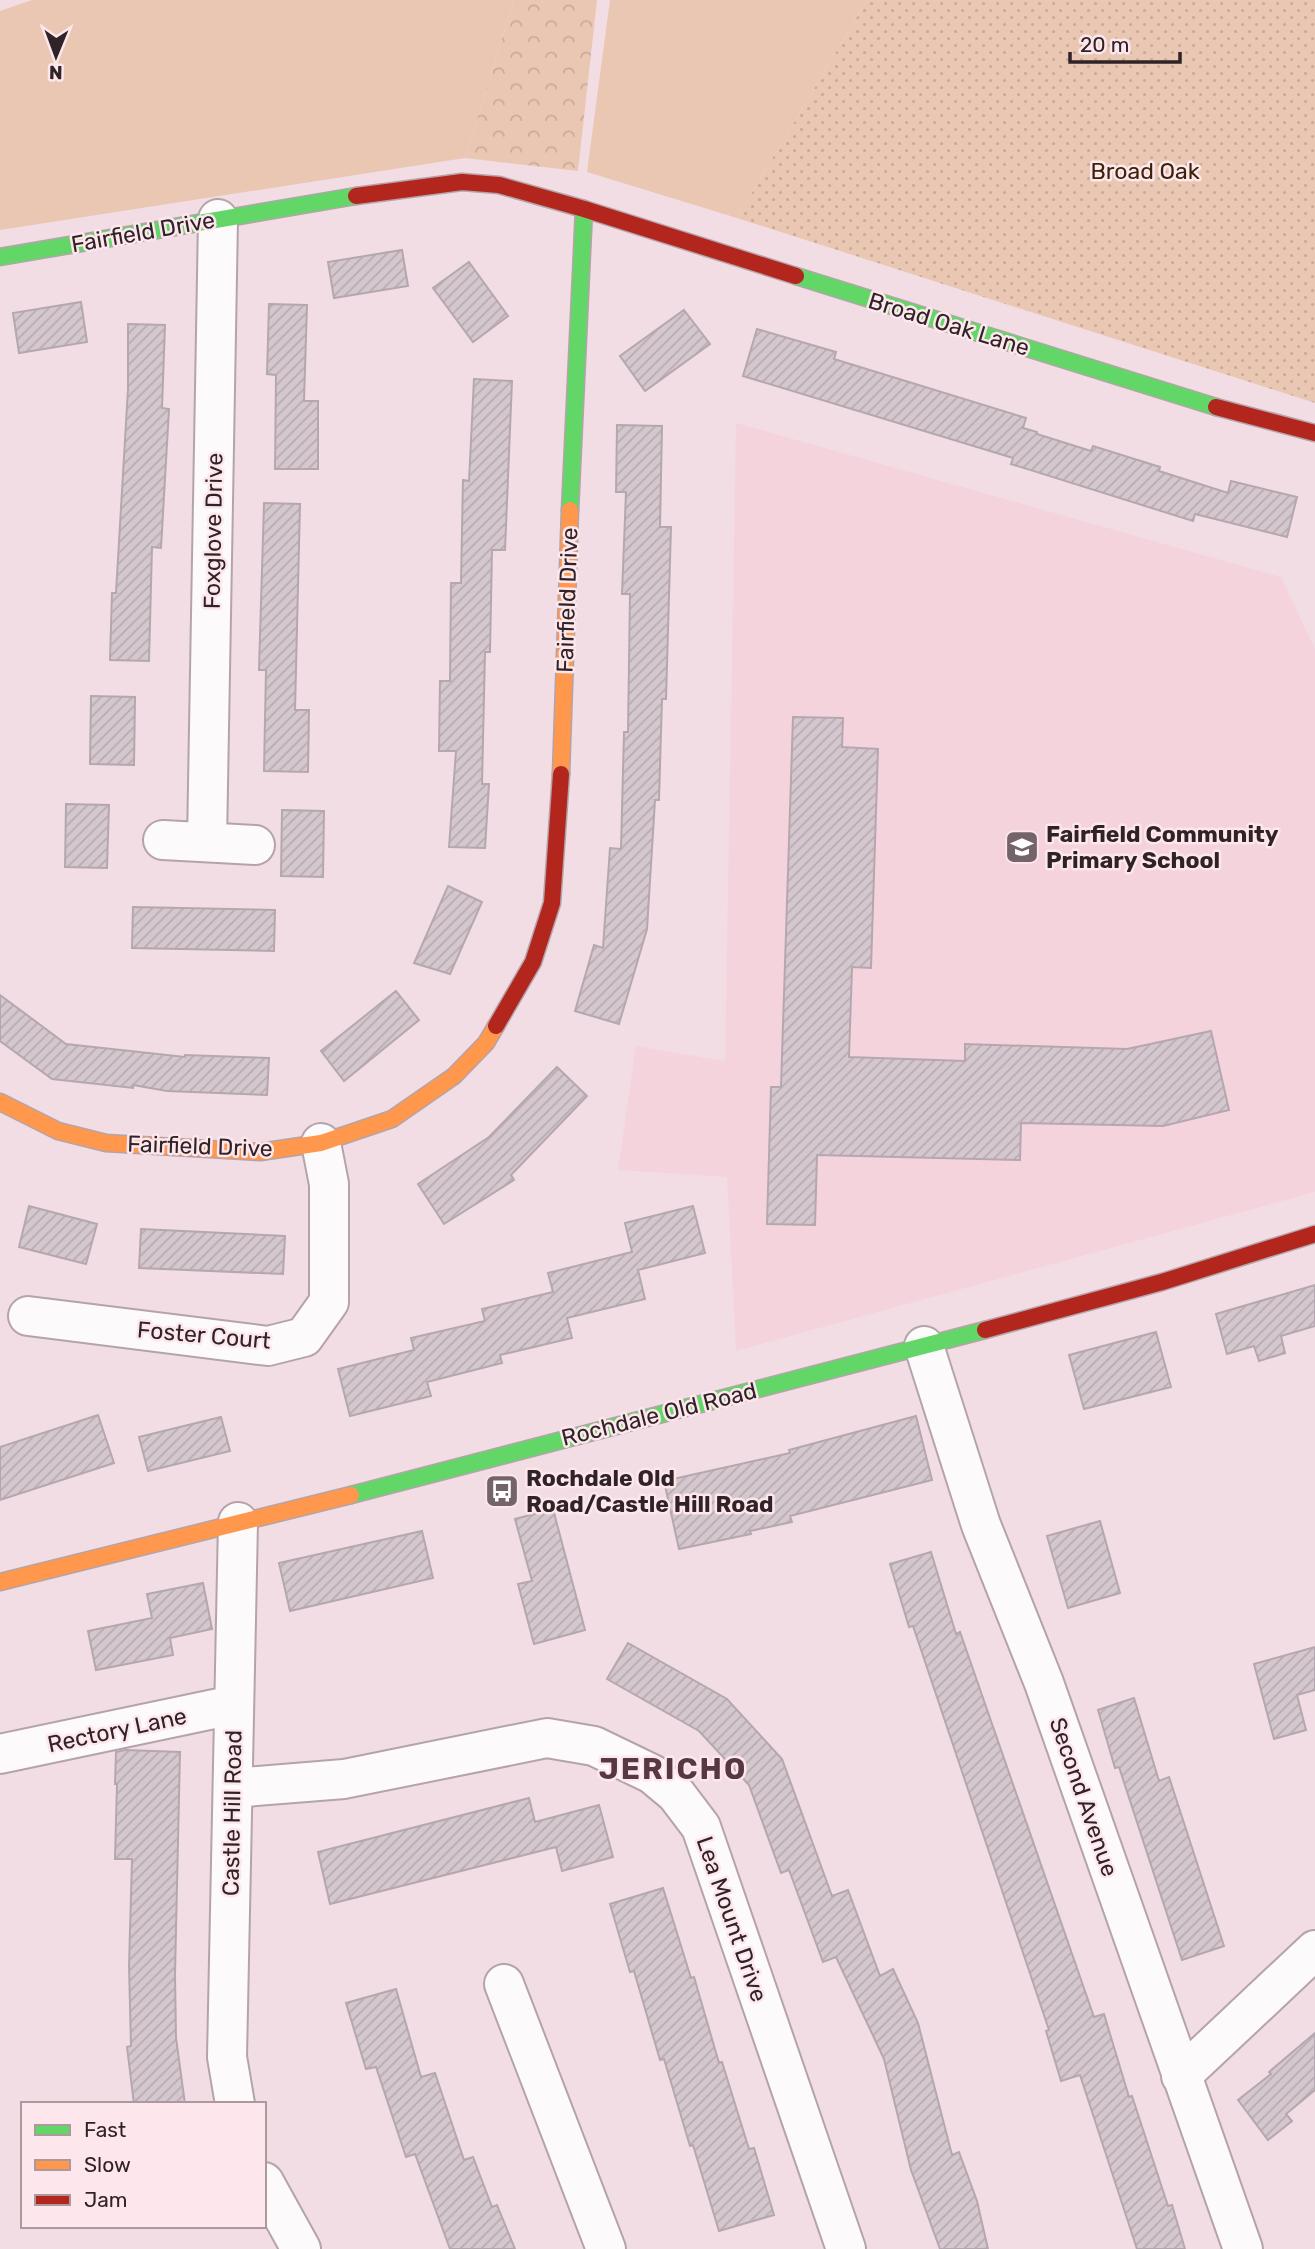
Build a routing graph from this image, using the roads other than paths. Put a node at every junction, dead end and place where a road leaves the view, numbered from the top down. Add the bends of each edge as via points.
1 (584, 209) junction
2 (218, 219) junction
3 (0, 257) edge
4 (1315, 433) edge
5 (163, 840) dead end
6 (207, 842) junction
7 (255, 845) dead end
8 (0, 1102) edge
9 (321, 1143) junction
10 (1315, 1234) edge
11 (28, 1316) dead end
12 (924, 1346) junction
13 (238, 1522) junction
14 (0, 1582) edge
15 (233, 1705) junction
16 (0, 1754) edge
17 (233, 1788) junction
18 (1315, 1950) edge
19 (504, 1984) dead end
20 (1181, 2076) junction
21 (235, 2102) edge
22 (266, 2186) edge
23 (301, 2249) edge
24 (606, 2249) edge
25 (846, 2249) edge
26 (1243, 2249) edge

1 - 2 street, Fairfield Drive via 499,185 462,182
1 - 4 street, Broad Oak Lane via 1224,410
1 - 9 street, Fairfield Drive via 572,425 563,743 552,903 533,962 486,1043 454,1076 392,1119
2 - 3 street, Fairfield Drive
2 - 6 street, Foxglove Drive
5 - 6 street
6 - 7 street
8 - 9 street, Fairfield Drive via 58,1131 106,1143 260,1152
9 - 11 street, Foster Court via 329,1184 329,1302 304,1336 268,1346
10 - 12 street, Rochdale Old Road via 1162,1282
12 - 13 street, Rochdale Old Road
12 - 20 street, Second Avenue via 981,1525 1044,1683
13 - 14 street, Rochdale Old Road
13 - 15 street, Castle Hill Road
15 - 16 street, Rectory Lane
15 - 17 street, Castle Hill Road
17 - 21 street, Castle Hill Road via 227,2057
17 - 25 street, Lea Mount Drive via 344,1779 547,1738 594,1746 652,1774 676,1794 701,1827
18 - 20 street
19 - 24 street
20 - 26 street, Second Avenue
22 - 23 street

